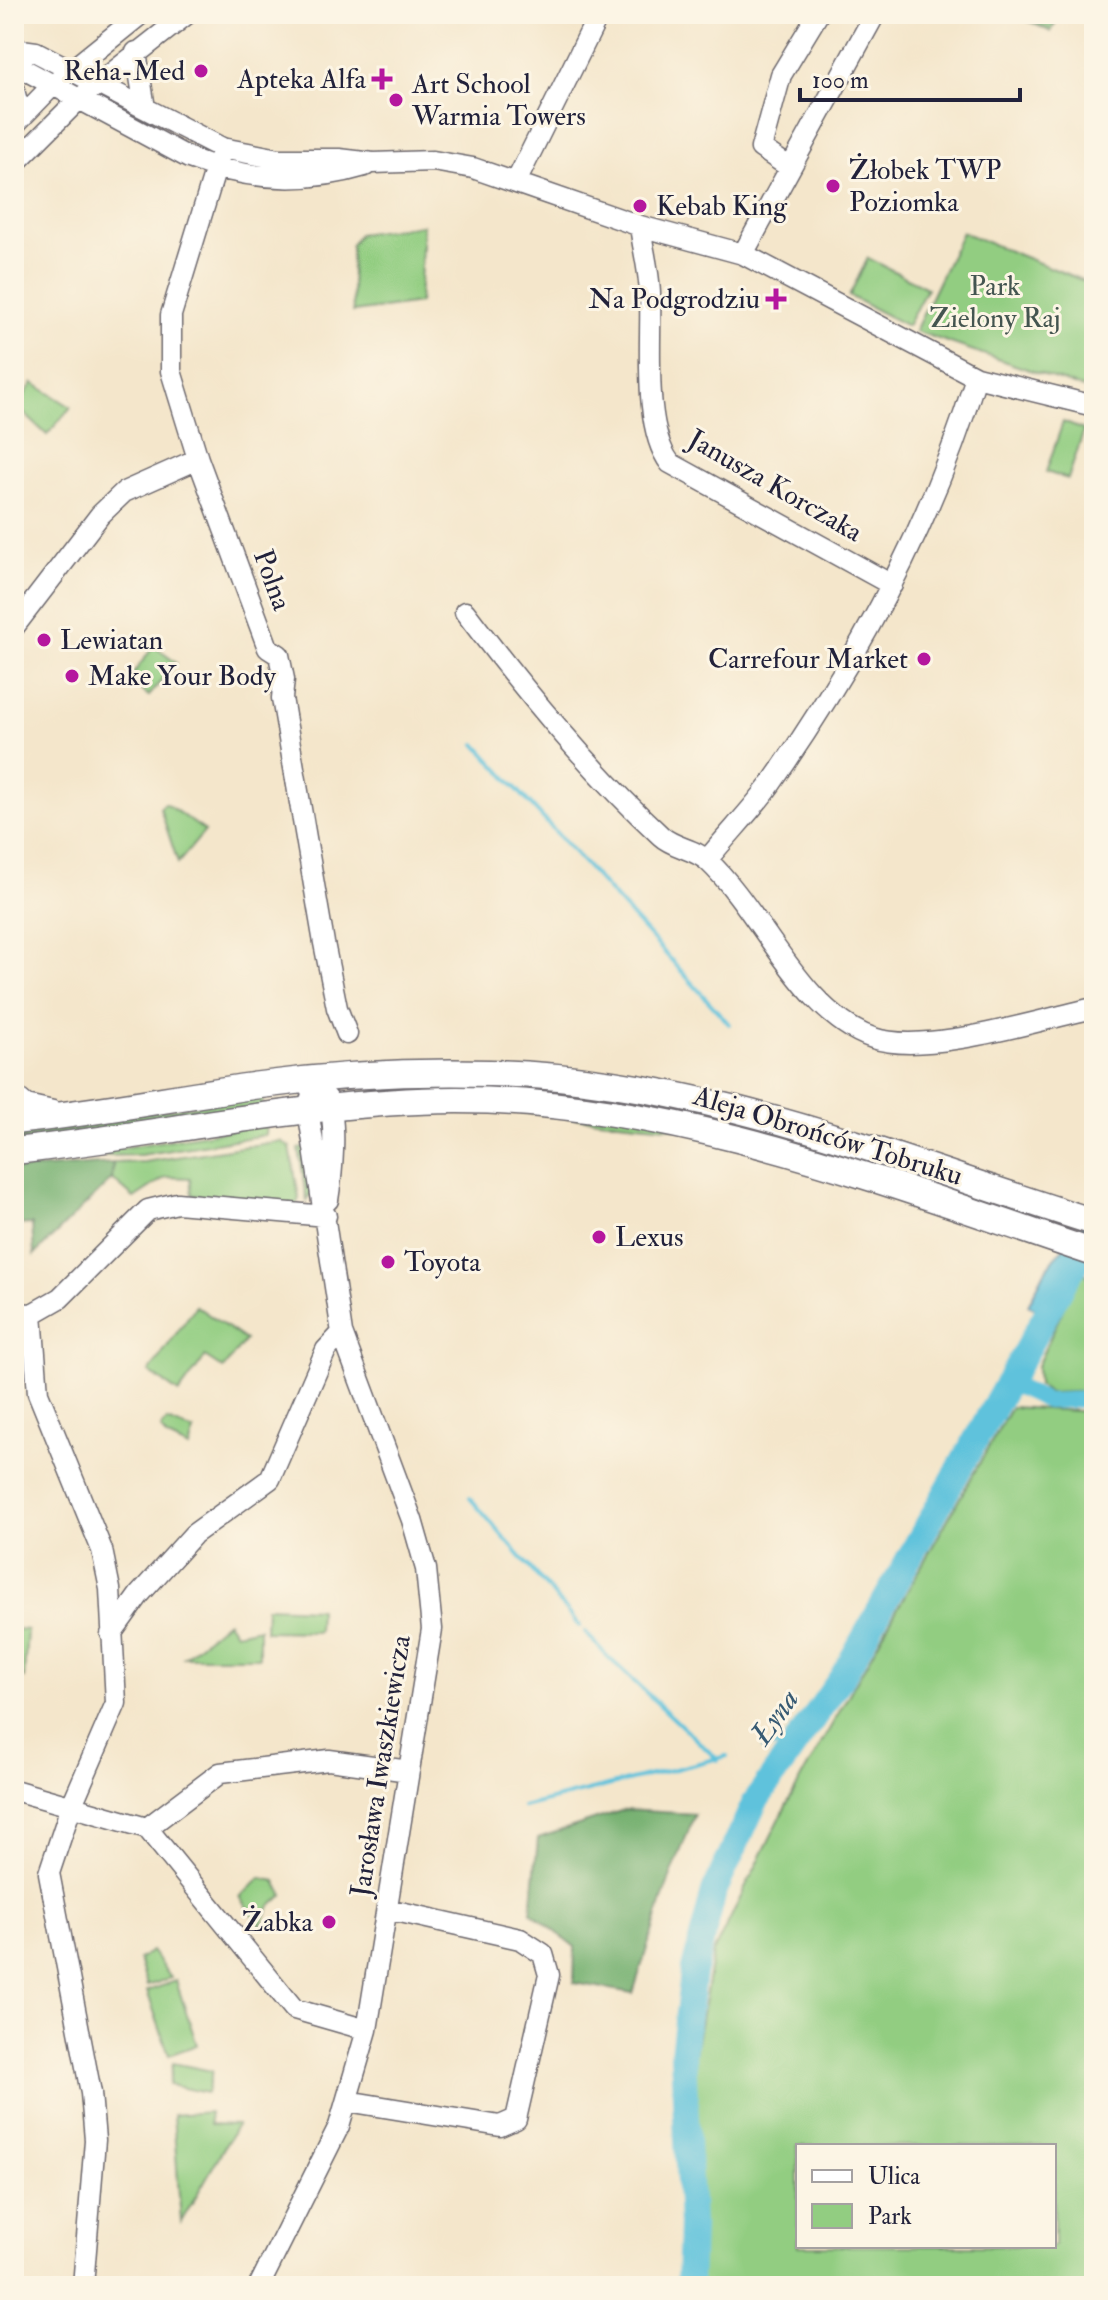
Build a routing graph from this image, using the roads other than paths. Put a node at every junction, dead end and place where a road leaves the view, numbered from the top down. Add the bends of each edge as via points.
1 (141, 14) edge
2 (187, 14) edge
3 (599, 14) edge
4 (818, 14) edge
5 (875, 14) edge
6 (14, 49) edge
7 (136, 52) junction
8 (14, 64) edge
9 (71, 70) junction
10 (96, 84) junction
11 (53, 85) junction
12 (14, 90) edge
13 (79, 99) junction
14 (145, 108) junction
15 (17, 121) edge
16 (222, 148) junction
17 (373, 163) junction
18 (14, 164) edge
19 (789, 167) junction
20 (215, 168) junction
21 (516, 182) junction
22 (640, 226) junction
23 (743, 254) junction
24 (976, 377) junction
25 (1094, 406) edge
26 (198, 459) junction
27 (892, 585) junction
28 (465, 612) dead end
29 (14, 627) edge
30 (707, 860) junction
31 (1094, 1008) edge
32 (347, 1034) dead end
33 (316, 1079) junction
34 (14, 1095) edge
35 (319, 1108) junction
36 (77, 1113) junction
37 (14, 1121) edge
38 (14, 1151) edge
39 (326, 1216) junction
40 (1094, 1222) edge
41 (1094, 1253) edge
42 (23, 1313) edge
43 (342, 1333) junction
44 (110, 1589) junction
45 (139, 1595) junction
46 (111, 1634) junction
47 (409, 1771) junction
48 (14, 1790) edge
49 (71, 1807) junction
50 (147, 1828) junction
51 (387, 1909) junction
52 (367, 2030) junction
53 (347, 2101) junction
54 (83, 2286) edge
55 (259, 2286) edge

1 - 9 street
2 - 7 street
3 - 21 street
4 - 19 street via 781,75 761,148
5 - 19 street
6 - 9 street via 36,52
7 - 10 street
7 - 14 street
8 - 11 street
9 - 10 street
9 - 11 street
10 - 13 street
10 - 14 street
11 - 13 street
11 - 15 street
12 - 15 street
13 - 18 street
13 - 20 street
14 - 16 street
16 - 17 street via 279,159
16 - 20 street, Polna
17 - 20 street via 303,178 266,178
17 - 21 street via 433,161
19 - 23 street
20 - 26 street, Polna via 171,315 171,371
21 - 22 street
22 - 23 street
22 - 27 street, Janusza Korczaka via 650,291 654,420 670,463
23 - 24 street
24 - 25 street
24 - 27 street via 941,475
26 - 29 street via 124,492 100,515
26 - 32 street, Polna via 268,648 279,655 324,943
27 - 30 street via 771,784
28 - 30 street via 599,777 665,840
30 - 31 street via 813,992 841,1019 874,1038 931,1042
33 - 35 street, Jarosława Iwaszkiewicza
33 - 36 main road, Aleja Obrońców Tobruku
33 - 40 main road, Aleja Obrońców Tobruku via 492,1073 667,1093 758,1114
34 - 36 street, Aleja Obrońców Tobruku via 37,1109
35 - 38 main road, Aleja Obrońców Tobruku
35 - 39 street, Jarosława Iwaszkiewicza
35 - 41 main road, Aleja Obrońców Tobruku via 503,1102 674,1123 755,1143
36 - 37 main road, Aleja Obrońców Tobruku
39 - 42 street via 177,1203 148,1210 60,1298
39 - 43 street, Jarosława Iwaszkiewicza
42 - 44 street via 38,1393 102,1550
43 - 45 street via 326,1350 270,1479 194,1534
43 - 47 street, Jarosława Iwaszkiewicza via 412,1520 429,1588 428,1670
44 - 45 street
44 - 46 street
45 - 46 street
46 - 49 street via 116,1703
47 - 50 street, Jarosława Iwaszkiewicza via 329,1760 220,1773
47 - 51 street, Jarosława Iwaszkiewicza
48 - 49 street
49 - 50 street
49 - 54 street via 49,1873 91,2093 95,2140
50 - 52 street via 294,2009
51 - 52 street, Jarosława Iwaszkiewicza
51 - 53 street via 520,1939 543,1954 549,1975 516,2119 500,2126
52 - 53 street, Jarosława Iwaszkiewicza
53 - 55 street, Jarosława Iwaszkiewicza via 323,2162

